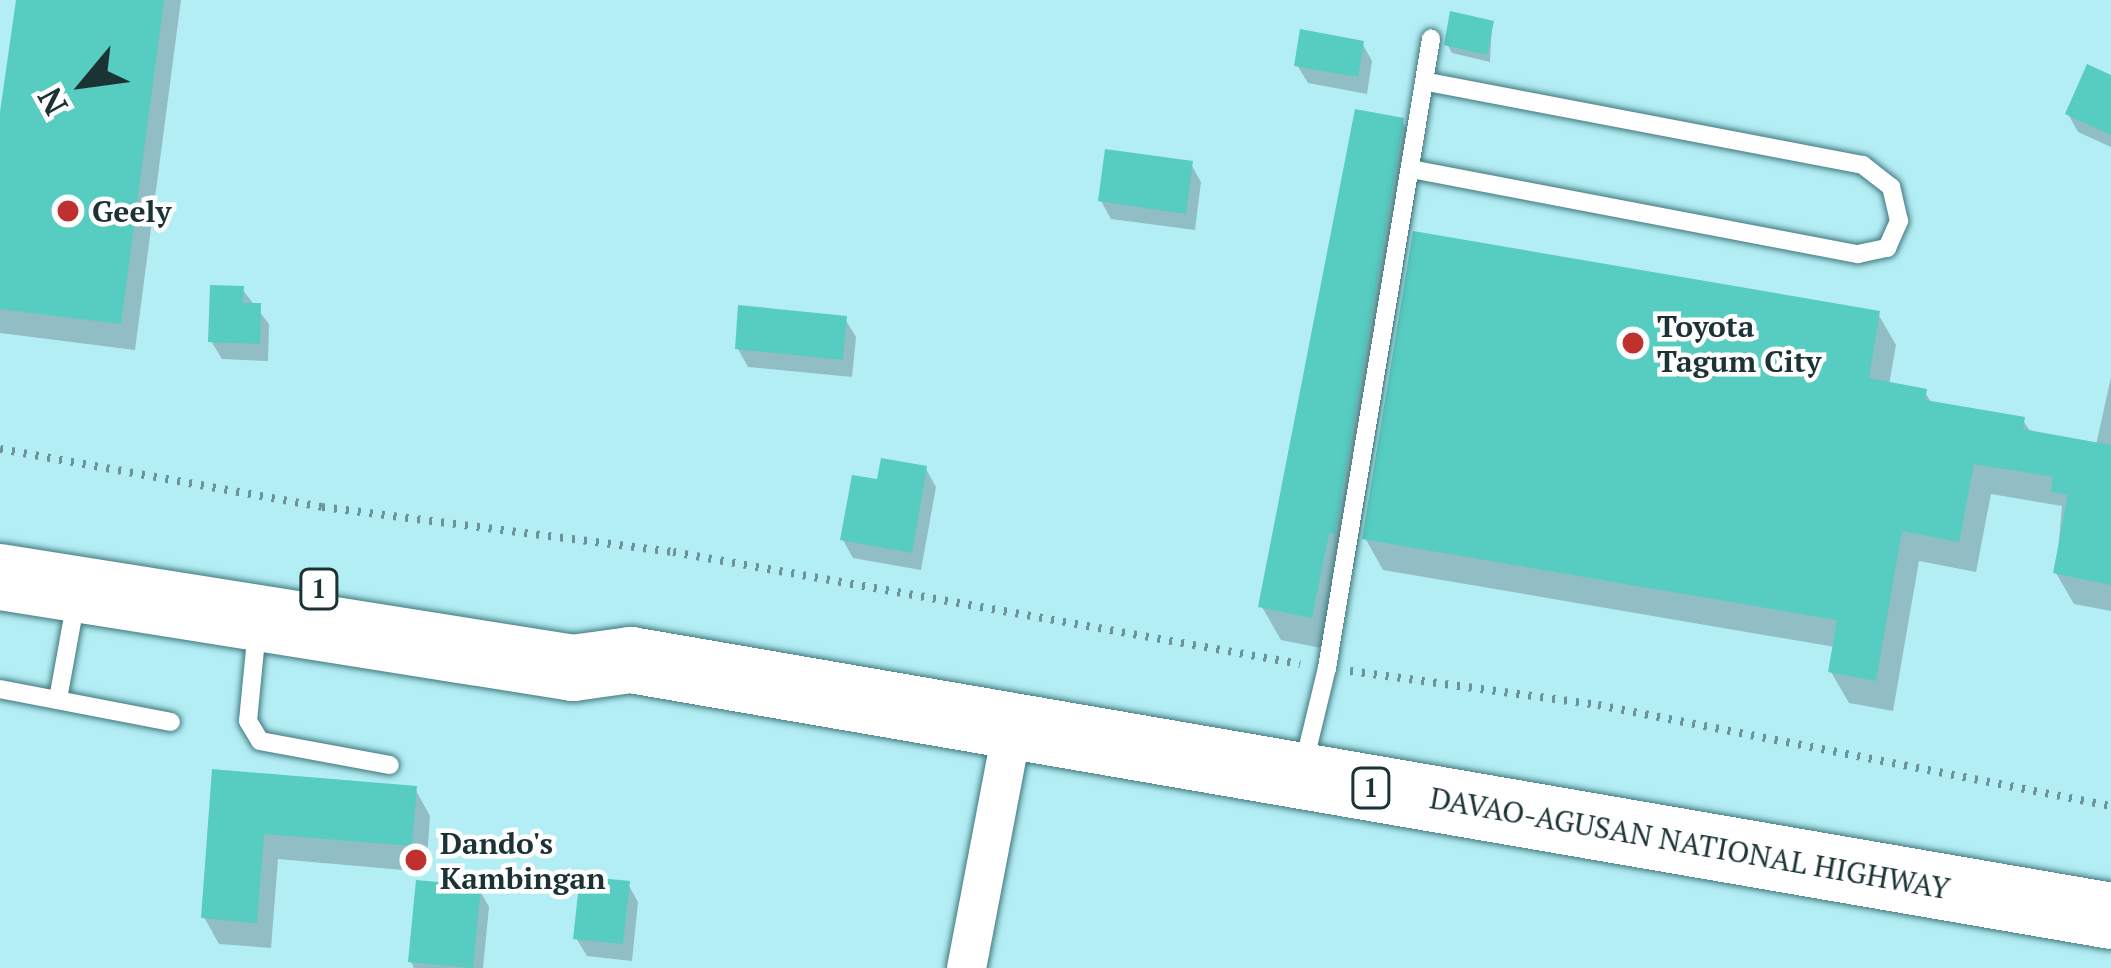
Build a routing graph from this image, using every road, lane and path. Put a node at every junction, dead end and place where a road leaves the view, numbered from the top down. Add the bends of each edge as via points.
1 (1431, 39) dead end
2 (1426, 82) junction
3 (1411, 169) junction
4 (0, 449) edge
5 (0, 536) edge
6 (0, 577) edge
7 (77, 589) junction
8 (258, 618) junction
9 (631, 660) junction
10 (1328, 668) junction
11 (0, 688) edge
12 (58, 699) junction
13 (171, 722) dead end
14 (1012, 726) junction
15 (389, 765) dead end
16 (1301, 776) junction
17 (2111, 806) edge
18 (2111, 916) edge
19 (966, 968) edge

1 - 2 lane
2 - 3 lane
2 - 3 lane via 1863,165 1891,187 1899,221 1887,248 1858,254
3 - 10 lane
4 - 10 path via 322,506 673,552
5 - 9 highway, DAVAO-AGUSAN NATIONAL HIGHWAY / 1 via 579,632
6 - 7 highway, DAVAO-AGUSAN NATIONAL HIGHWAY / 1
7 - 8 highway, DAVAO-AGUSAN NATIONAL HIGHWAY / 1
7 - 12 lane
8 - 9 highway, DAVAO-AGUSAN NATIONAL HIGHWAY / 1 via 574,668
8 - 15 lane via 248,721 260,741
9 - 14 highway, DAVAO-AGUSAN NATIONAL HIGHWAY / 1
10 - 16 lane
10 - 17 path via 1598,706
11 - 12 lane
12 - 13 lane
14 - 16 highway, DAVAO-AGUSAN NATIONAL HIGHWAY / 1
14 - 19 street
16 - 18 highway, DAVAO-AGUSAN NATIONAL HIGHWAY / 1

